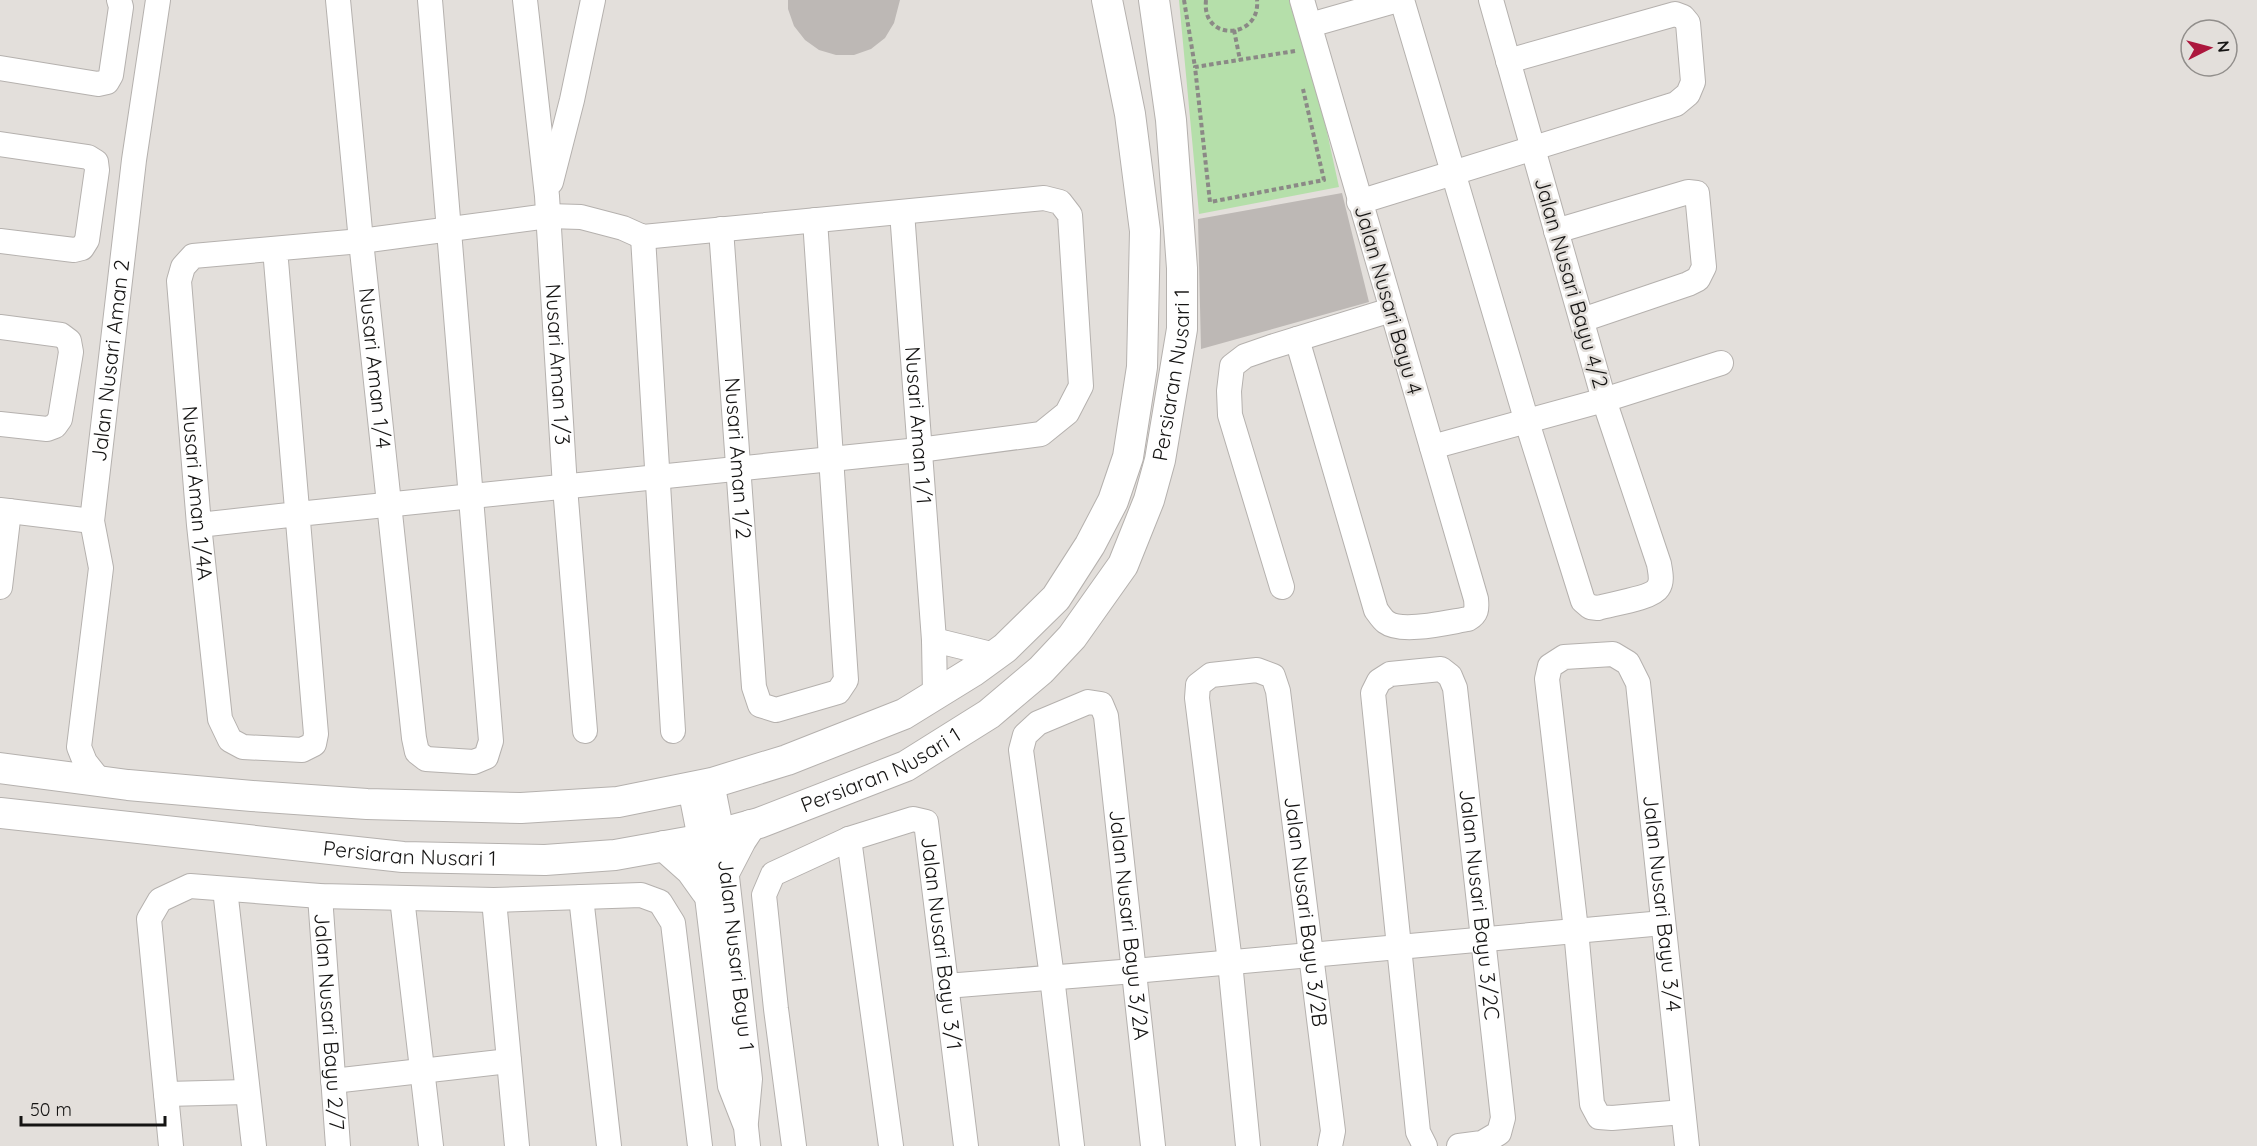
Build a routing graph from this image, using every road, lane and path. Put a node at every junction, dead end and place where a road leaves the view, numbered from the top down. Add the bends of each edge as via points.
1 (119, 0) edge
2 (158, 0) edge
3 (339, 0) edge
4 (429, 0) edge
5 (525, 0) edge
6 (593, 0) edge
7 (1107, 0) edge
8 (1154, 0) edge
9 (1184, 0) edge
10 (1206, 0) edge
11 (1257, 0) edge
12 (1302, 0) edge
13 (1400, 0) edge
14 (1491, 0) edge
15 (1310, 25) junction
16 (1234, 30) junction
17 (1240, 60) junction
18 (1297, 61) dead end
19 (1508, 61) junction
20 (1195, 67) junction
21 (0, 68) edge
22 (1302, 83) dead end
23 (0, 144) edge
24 (1533, 148) junction
25 (1453, 173) junction
26 (1359, 202) junction
27 (548, 206) junction
28 (902, 212) junction
29 (815, 220) junction
30 (448, 229) junction
31 (721, 229) junction
32 (1556, 231) junction
33 (643, 237) junction
34 (361, 241) junction
35 (0, 242) edge
36 (275, 249) junction
37 (1391, 310) junction
38 (1582, 320) junction
39 (0, 327) edge
40 (1298, 339) junction
41 (1721, 363) dead end
42 (1604, 400) junction
43 (1527, 422) junction
44 (0, 424) edge
45 (1432, 447) junction
46 (919, 450) junction
47 (830, 459) junction
48 (739, 469) junction
49 (657, 477) junction
50 (565, 487) junction
51 (471, 496) junction
52 (389, 505) junction
53 (4, 511) edge
54 (298, 514) junction
55 (92, 521) junction
56 (199, 525) junction
57 (0, 587) edge
58 (1282, 587) dead end
59 (934, 640) junction
60 (995, 655) junction
61 (935, 694) junction
62 (84, 719) junction
63 (585, 731) dead end
64 (673, 731) dead end
65 (0, 768) edge
66 (53, 775) junction
67 (100, 781) junction
68 (701, 786) junction
69 (0, 813) edge
70 (752, 825) junction
71 (711, 836) junction
72 (849, 839) junction
73 (664, 846) junction
74 (726, 869) junction
75 (225, 889) junction
76 (706, 891) junction
77 (320, 896) junction
78 (581, 897) junction
79 (402, 898) junction
80 (494, 900) junction
81 (1662, 923) junction
82 (1575, 930) junction
83 (1482, 939) junction
84 (1400, 946) junction
85 (1313, 954) junction
86 (1230, 962) junction
87 (1134, 971) junction
88 (1052, 977) junction
89 (946, 986) junction
90 (509, 1061) junction
91 (423, 1072) junction
92 (333, 1081) junction
93 (247, 1092) junction
94 (166, 1094) junction
95 (1683, 1112) junction
96 (747, 1137) edge
97 (171, 1146) edge
98 (254, 1146) edge
99 (338, 1146) edge
100 (431, 1146) edge
101 (517, 1146) edge
102 (609, 1146) edge
103 (700, 1146) edge
104 (794, 1146) edge
105 (891, 1146) edge
106 (966, 1146) edge
107 (1072, 1146) edge
108 (1153, 1146) edge
109 (1248, 1146) edge
110 (1330, 1146) edge
111 (1425, 1146) edge
112 (1459, 1146) edge
113 (1687, 1146) edge

1 - 21 street via 113,63 106,82 98,84
2 - 55 street, Jalan Nusari Aman 2 via 133,171
3 - 34 street, Nusari Aman 1/4
4 - 30 street
5 - 27 street, Nusari Aman 1/3
6 - 27 street
7 - 60 main road, Persiaran Nusari 1 via 1130,114 1145,231 1142,367 1128,457 1113,501 1056,598
8 - 70 main road, Persiaran Nusari 1 via 1171,120 1182,268 1182,329 1160,460 1123,565 1072,637 1041,670 989,714 906,766
9 - 20 path
10 - 16 path via 1206,16 1214,26
11 - 16 path via 1252,22
12 - 15 street, Jalan Nusari Bayu 4
13 - 15 street
13 - 25 street
14 - 19 street, Jalan Nusari Bayu 4/2
15 - 26 street, Jalan Nusari Bayu 4
16 - 17 path
17 - 18 path via 1295,51
17 - 20 path
19 - 24 street, Jalan Nusari Bayu 4/2
19 - 24 street via 1675,14 1683,16 1691,33 1693,82 1688,94 1676,104
20 - 22 path via 1210,202 1324,180
23 - 35 street via 88,157 96,162 97,170 87,240 82,248
24 - 25 street
24 - 32 street, Jalan Nusari Bayu 4/2
25 - 26 street
25 - 43 street
26 - 37 street, Jalan Nusari Bayu 4
27 - 30 street
27 - 33 street
27 - 50 street, Nusari Aman 1/3
28 - 29 street
28 - 46 street, Nusari Aman 1/1
28 - 46 street via 1044,198 1060,202 1070,215 1081,386 1067,413 1041,434
29 - 31 street
29 - 47 street
30 - 34 street
30 - 51 street
31 - 33 street
31 - 48 street, Nusari Aman 1/2
32 - 38 street, Jalan Nusari Bayu 4/2
32 - 38 street via 1688,192 1696,193 1704,267 1698,279
33 - 49 street
34 - 36 street
34 - 52 street, Nusari Aman 1/4
36 - 54 street
36 - 56 street, Nusari Aman 1/4A via 193,256 183,267 179,280
37 - 40 street
37 - 45 street, Jalan Nusari Bayu 4
38 - 42 street, Jalan Nusari Bayu 4/2
39 - 44 street via 61,335 69,341 71,352 60,419 55,426 47,429
40 - 45 street, Jalan Nusari Bayu 4 via 1376,610 1385,622 1397,627 1468,619 1476,612 1476,599
40 - 58 street via 1238,361 1232,366 1229,391 1230,415
41 - 42 street
42 - 43 street
42 - 43 street, Jalan Nusari Bayu 4/2 via 1659,564 1660,586 1653,593 1598,608 1583,601
43 - 45 street
46 - 47 street
46 - 59 street, Nusari Aman 1/1
47 - 48 street
47 - 48 street, Nusari Aman 1/2 via 846,680 838,692 776,710 760,705 754,687
48 - 49 street
49 - 50 street
49 - 64 street
50 - 51 street
50 - 63 street, Nusari Aman 1/3
51 - 52 street
51 - 52 street, Nusari Aman 1/4 via 491,741 486,757 474,762 426,759 417,752
52 - 54 street
53 - 55 street
53 - 57 street
54 - 56 street
54 - 56 street, Nusari Aman 1/4A via 316,734 314,744 302,750 243,747 230,740 220,719
55 - 62 street, Jalan Nusari Aman 2 via 101,568
59 - 60 street
59 - 61 street, Nusari Aman 1/1
60 - 61 main road, Persiaran Nusari 1
61 - 68 main road, Persiaran Nusari 1 via 904,714 865,730 787,760
62 - 66 street, Jalan Nusari Aman 2 via 66,760
62 - 67 street, Jalan Nusari Aman 2 via 79,747
65 - 66 main road, Persiaran Nusari 1
66 - 67 main road, Persiaran Nusari 1
67 - 68 main road, Persiaran Nusari 1 via 367,804 521,808 618,802
68 - 71 street, Jalan Nusari Bayu 1
69 - 73 main road, Persiaran Nusari 1 via 403,857 545,860 615,855
70 - 71 main road, Persiaran Nusari 1
70 - 74 main road
71 - 73 main road, Persiaran Nusari 1
71 - 74 street, Jalan Nusari Bayu 1
71 - 76 street, Jalan Nusari Bayu 1
72 - 89 street, Jalan Nusari Bayu 3/1 via 913,819 926,822
72 - 104 street via 773,874 764,895
72 - 105 street
73 - 76 main road via 691,870
74 - 96 street, Jalan Nusari Bayu 1 via 750,1078
75 - 77 street
75 - 93 street
75 - 94 street via 190,886 160,900 148,919
76 - 96 street, Jalan Nusari Bayu 1 via 730,1086
77 - 79 street
77 - 92 street, Jalan Nusari Bayu 2/7
78 - 80 street
78 - 102 street
78 - 103 street via 641,895 660,902 673,923
79 - 80 street
79 - 91 street
80 - 90 street
81 - 82 street
81 - 82 street, Jalan Nusari Bayu 3/4 via 1638,683 1628,663 1613,654 1564,657 1550,666 1546,679
81 - 95 street, Jalan Nusari Bayu 3/4
82 - 83 street
82 - 95 street via 1592,1104 1599,1117
83 - 84 street
83 - 84 street, Jalan Nusari Bayu 3/2C via 1455,688 1450,675 1441,669 1390,674 1379,681 1373,693
83 - 112 street, Jalan Nusari Bayu 3/2C via 1503,1118 1499,1133 1482,1143
84 - 85 street
84 - 111 street via 1419,1132
85 - 86 street
85 - 86 street, Jalan Nusari Bayu 3/2B via 1278,691 1273,676 1257,670 1211,675 1198,685
85 - 110 street, Jalan Nusari Bayu 3/2B via 1333,1131
86 - 87 street
86 - 109 street
87 - 88 street
87 - 88 street, Jalan Nusari Bayu 3/2A via 1106,716 1101,704 1088,702 1038,723 1025,735 1021,750
87 - 108 street, Jalan Nusari Bayu 3/2A
88 - 89 street
88 - 107 street
89 - 106 street, Jalan Nusari Bayu 3/1
90 - 91 street
90 - 101 street
91 - 92 street
91 - 100 street
92 - 99 street, Jalan Nusari Bayu 2/7
93 - 94 street
93 - 98 street
94 - 97 street
95 - 113 street, Jalan Nusari Bayu 3/4

